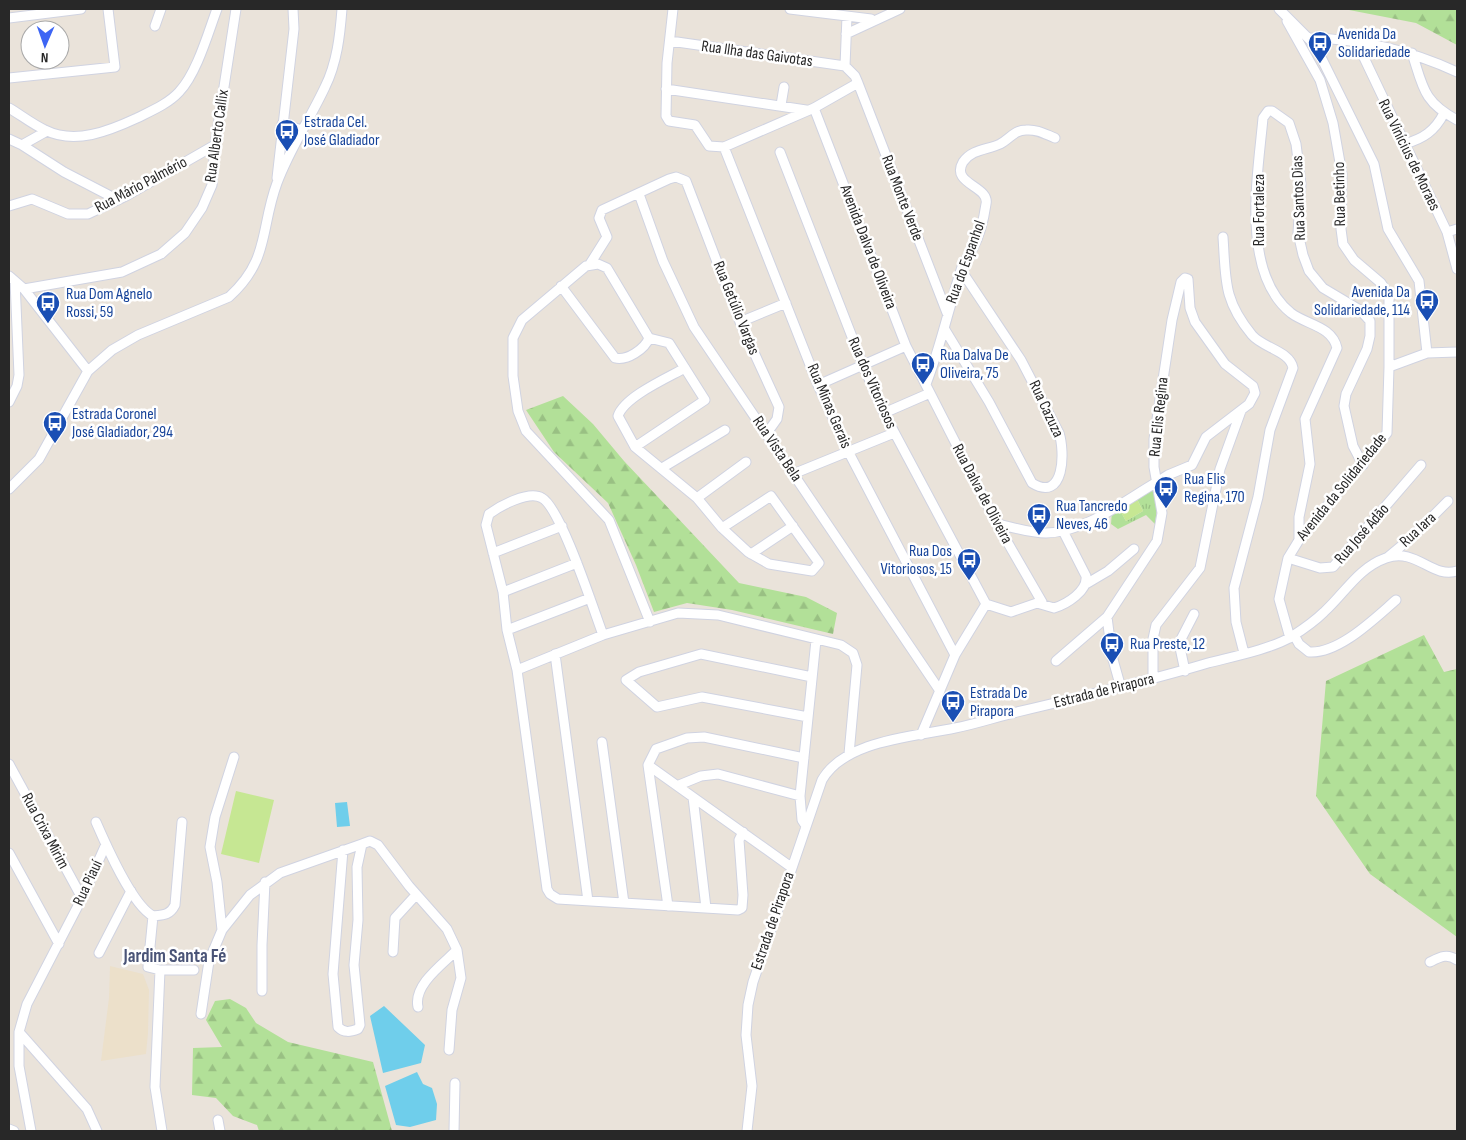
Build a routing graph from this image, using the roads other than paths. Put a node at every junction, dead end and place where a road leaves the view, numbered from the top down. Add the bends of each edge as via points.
1 (78, 9) edge
2 (108, 9) edge
3 (162, 9) edge
4 (217, 9) edge
5 (236, 9) edge
6 (293, 9) edge
7 (342, 9) edge
8 (673, 9) edge
9 (790, 9) edge
10 (872, 9) edge
11 (900, 9) edge
12 (820, 11) edge
13 (1281, 12) edge
14 (847, 16) junction
15 (9, 18) edge
16 (871, 21) junction
17 (155, 26) dead end
18 (846, 34) junction
19 (1310, 38) junction
20 (670, 42) junction
21 (1356, 43) junction
22 (1412, 53) junction
23 (845, 66) junction
24 (1457, 72) edge
25 (9, 78) edge
26 (858, 83) junction
27 (784, 87) dead end
28 (666, 89) junction
29 (781, 105) junction
30 (9, 108) edge
31 (811, 109) junction
32 (1272, 111) joint
33 (1444, 113) junction
34 (1457, 120) edge
35 (282, 124) junction
36 (302, 130) junction
37 (47, 131) junction
38 (1055, 138) dead end
39 (9, 139) edge
40 (22, 144) junction
41 (1404, 144) junction
42 (215, 145) junction
43 (724, 147) junction
44 (780, 152) dead end
45 (276, 184) junction
46 (640, 194) junction
47 (118, 200) junction
48 (9, 206) edge
49 (1457, 229) edge
50 (1446, 232) junction
51 (1223, 237) dead end
52 (590, 264) junction
53 (1457, 269) edge
54 (961, 270) junction
55 (12, 278) edge
56 (561, 286) junction
57 (24, 289) junction
58 (786, 303) junction
59 (947, 313) junction
60 (740, 322) junction
61 (944, 328) junction
62 (649, 338) junction
63 (906, 346) junction
64 (1457, 352) edge
65 (1427, 353) junction
66 (863, 365) junction
67 (1389, 367) junction
68 (684, 368) junction
69 (88, 371) junction
70 (818, 384) junction
71 (926, 384) junction
72 (930, 393) junction
73 (9, 402) edge
74 (1241, 411) junction
75 (884, 413) junction
76 (725, 430) dead end
77 (767, 433) junction
78 (894, 433) junction
79 (635, 447) junction
80 (848, 451) junction
81 (746, 462) dead end
82 (1363, 464) junction
83 (1421, 465) dead end
84 (662, 468) junction
85 (793, 474) junction
86 (1157, 482) junction
87 (9, 488) edge
88 (697, 498) junction
89 (1448, 501) dead end
90 (997, 524) junction
91 (562, 526) junction
92 (793, 526) junction
93 (722, 528) junction
94 (1063, 531) junction
95 (1299, 540) junction
96 (1134, 549) dead end
97 (493, 553) junction
98 (751, 554) junction
99 (1388, 557) junction
100 (1288, 558) junction
101 (577, 562) junction
102 (1457, 571) edge
103 (1086, 584) junction
104 (503, 592) junction
105 (590, 598) junction
106 (1396, 600) dead end
107 (1042, 602) junction
108 (986, 604) junction
109 (1194, 614) dead end
110 (1107, 617) junction
111 (650, 622) junction
112 (507, 630) junction
113 (603, 635) junction
114 (1292, 636) junction
115 (816, 640) junction
116 (1244, 653) junction
117 (554, 654) junction
118 (955, 655) junction
119 (1056, 661) dead end
120 (517, 670) junction
121 (1185, 670) junction
122 (812, 677) junction
123 (1153, 679) junction
124 (1121, 688) junction
125 (940, 691) junction
126 (808, 717) junction
127 (921, 735) junction
128 (602, 742) dead end
129 (849, 754) junction
130 (234, 757) dead end
131 (804, 758) junction
132 (9, 764) edge
133 (648, 765) junction
134 (679, 786) junction
135 (800, 796) junction
136 (693, 797) junction
137 (96, 822) dead end
138 (182, 822) dead end
139 (806, 826) junction
140 (742, 832) junction
141 (106, 844) junction
142 (362, 844) junction
143 (343, 850) junction
144 (9, 853) edge
145 (791, 867) junction
146 (265, 882) junction
147 (131, 891) junction
148 (416, 895) junction
149 (82, 898) junction
150 (588, 900) junction
151 (624, 903) junction
152 (668, 906) junction
153 (706, 908) junction
154 (154, 916) junction
155 (222, 930) junction
156 (59, 944) junction
157 (457, 950) junction
158 (393, 952) dead end
159 (99, 953) dead end
160 (1457, 960) edge
161 (1430, 962) dead end
162 (201, 969) junction
163 (160, 970) junction
164 (262, 991) dead end
165 (418, 1007) dead end
166 (201, 1014) dead end
167 (19, 1032) junction
168 (449, 1050) dead end
169 (455, 1083) dead end
170 (218, 1120) dead end
171 (9, 1128) edge
172 (14, 1131) edge
173 (31, 1131) edge
174 (97, 1131) edge
175 (162, 1131) edge
176 (220, 1131) edge
177 (454, 1131) edge
178 (747, 1131) edge

1 - 15 street
2 - 25 street via 115,67
3 - 17 street
4 - 37 street via 190,78 172,98 155,110 110,131 75,136
5 - 42 street, Rua Alberto Callix
6 - 35 street via 294,29
7 - 36 street via 333,66
8 - 20 street
9 - 12 street
10 - 16 street
11 - 16 street
12 - 14 street
13 - 19 street
13 - 67 street, Rua Betinho via 1320,80 1329,107 1342,174 1343,244 1354,260 1381,283 1389,295
14 - 16 street
14 - 18 street
16 - 18 street
18 - 23 street
19 - 21 street
19 - 65 street via 1372,158 1388,229 1419,281
20 - 23 street, Rua Ilha das Gaivotas
20 - 28 street
21 - 22 street
21 - 41 street, Rua Vinícius de Moraes
22 - 24 street
22 - 33 street via 1427,96
23 - 26 street, Rua Monte Verde
26 - 31 street
26 - 59 street, Rua Monte Verde
27 - 29 street
28 - 29 street
28 - 43 street via 666,116 669,121 695,125 709,146
29 - 31 street
30 - 37 street
31 - 43 street
31 - 63 street, Avenida Dalva de Oliveira
32 - 82 street, Rua Santos Dias via 1289,123 1296,144 1301,184 1298,233 1309,271 1323,288 1360,310 1370,321 1367,349 1346,394 1344,406 1353,446
32 - 95 street, Rua Fortaleza via 1264,114 1261,144 1257,234 1261,262 1284,306 1291,313 1326,330 1338,348 1305,419 1310,464 1299,517
33 - 34 street
33 - 41 street via 1431,132
35 - 36 street
35 - 45 street
36 - 45 street
37 - 40 street
38 - 54 street, Rua do Espanhol via 1040,131 1016,131 1001,143 976,152 963,163 963,179 983,193 987,202 974,246
39 - 40 street
40 - 47 street via 64,172
41 - 50 street, Rua Vinícius de Moraes
42 - 47 street, Rua Mário Palmério
42 - 57 street, Rua Alberto Callix via 214,175 202,208 184,233 160,254 122,272
43 - 58 street, Rua Minas Gerais
44 - 66 street, Rua dos Vitoriosos
45 - 69 street via 260,254 240,287 228,297 138,335 112,350
46 - 52 street via 599,214 608,237
46 - 60 street, Rua Getúlio Vargas via 676,177 686,181
46 - 77 street, Rua Vista Bela via 664,261 694,327
47 - 48 street, Rua Mário Palmério via 78,215 32,200
49 - 50 street
50 - 53 street, Rua Vinícius de Moraes
51 - 116 street via 1230,301 1253,336 1289,359 1293,368 1270,430 1258,497 1234,588 1235,615
52 - 56 street
52 - 62 street via 607,268
54 - 59 street, Rua do Espanhol
54 - 61 street, Rua Cazuza via 1021,360 1059,432 1062,466 1059,480 1041,486 1032,483 989,402
55 - 57 street
55 - 73 street via 19,375
56 - 62 street via 615,358 625,358 643,348
56 - 111 street via 516,329 513,376 518,411 531,438 609,520
57 - 69 street
58 - 60 street
58 - 70 street, Rua Minas Gerais
59 - 61 street, Rua do Espanhol
60 - 77 street, Rua Getúlio Vargas via 779,407 777,419
61 - 71 street, Rua do Espanhol
62 - 68 street via 669,343
63 - 66 street
63 - 71 street, Avenida Dalva de Oliveira
64 - 65 street
65 - 67 street
66 - 70 street
66 - 75 street, Rua dos Vitoriosos
67 - 82 street, Avenida da Solidariedade via 1389,427
68 - 79 street via 631,400 620,411 618,416
68 - 79 street via 705,400
69 - 87 street via 39,459
70 - 80 street, Rua Minas Gerais
71 - 72 street, Rua Dalva de Oliveira
72 - 75 street
72 - 90 street, Rua Dalva de Oliveira
74 - 86 street via 1206,437 1192,465
74 - 86 street, Rua Elis Regina via 1254,398 1255,389 1225,364 1195,322 1190,308 1188,278 1183,279 1172,320 1154,440
74 - 123 street via 1220,469 1200,568 1156,625
75 - 78 street, Rua dos Vitoriosos
76 - 84 street
77 - 85 street, Rua Vista Bela
78 - 80 street
78 - 108 street, Rua dos Vitoriosos
79 - 84 street
80 - 85 street
80 - 118 street, Rua Minas Gerais
81 - 88 street
82 - 95 street, Avenida da Solidariedade
83 - 100 street, Rua José Adão via 1334,567 1320,568
84 - 88 street
85 - 125 street, Rua Vista Bela
86 - 94 street via 1086,523
86 - 110 street, Rua Elis Regina via 1162,513 1157,541
88 - 93 street
89 - 99 street, Rua Iara
90 - 94 street via 1027,531
90 - 107 street, Rua Dalva de Oliveira
91 - 97 street
91 - 97 street via 545,499 526,496 487,516
91 - 101 street
92 - 93 street via 771,496
92 - 98 street
92 - 98 street via 819,563 812,571 769,564
93 - 98 street
94 - 103 street via 1086,576
95 - 100 street, Avenida da Solidariedade
96 - 103 street
97 - 104 street
99 - 102 street, Estrada de Pirapora via 1408,556 1441,572
99 - 114 street, Estrada de Pirapora via 1371,564 1325,611
100 - 114 street, Avenida da Solidariedade via 1279,599
101 - 104 street
101 - 105 street
103 - 107 street via 1060,606 1050,607
104 - 112 street
105 - 112 street
105 - 113 street
106 - 114 street via 1351,636 1327,650 1309,652
107 - 108 street via 1011,612
108 - 118 street
109 - 121 street via 1179,643
110 - 119 street, Rua Elis Regina
110 - 124 street via 1112,656
111 - 113 street
111 - 115 street via 678,613 710,614
112 - 120 street
113 - 117 street
114 - 116 street, Estrada de Pirapora
115 - 122 street
115 - 129 street via 844,646 853,653 856,661
116 - 121 street, Estrada de Pirapora
117 - 120 street
117 - 150 street
118 - 125 street
120 - 150 street via 547,889 558,898
121 - 123 street, Estrada de Pirapora
122 - 126 street
122 - 126 street via 701,654 639,672 626,680 657,707 702,697
123 - 124 street, Estrada de Pirapora
124 - 127 street, Estrada de Pirapora
125 - 127 street
126 - 131 street
127 - 129 street, Estrada de Pirapora via 875,744
128 - 151 street
129 - 139 street, Estrada de Pirapora via 828,770
130 - 155 street via 214,817 210,847
131 - 133 street via 704,737 686,738 656,749
131 - 135 street
132 - 149 street, Rua Crixa Mirim
133 - 134 street
133 - 152 street
134 - 135 street via 700,776 718,774
134 - 136 street
135 - 139 street via 802,820
136 - 140 street
136 - 153 street
137 - 141 street, Rua Piauí
138 - 154 street via 175,905 165,915
139 - 145 street, Estrada de Pirapora
140 - 145 street
140 - 153 street via 739,840 742,908
141 - 147 street
141 - 149 street, Rua Piauí
142 - 143 street
142 - 143 street via 357,867 358,920 354,965 360,1025 351,1032 338,1027 334,992
142 - 148 street via 370,841 378,845
143 - 146 street via 297,866
144 - 156 street
145 - 178 street, Estrada de Pirapora via 748,1005 746,1035 752,1086
146 - 155 street
146 - 164 street
147 - 154 street via 141,908
147 - 159 street
148 - 157 street via 447,929
148 - 158 street via 395,918
149 - 156 street, Rua Piauí
150 - 151 street
151 - 152 street
152 - 153 street
154 - 163 street via 148,967
155 - 162 street
156 - 167 street, Rua Piauí via 27,1004
157 - 165 street via 421,988
157 - 168 street via 461,978 452,1010
160 - 161 street via 1448,955
162 - 163 street
162 - 166 street
163 - 175 street via 155,1087
167 - 173 street, Rua Piauí via 19,1066
167 - 174 street via 87,1108
169 - 177 street
170 - 176 street
171 - 172 street

